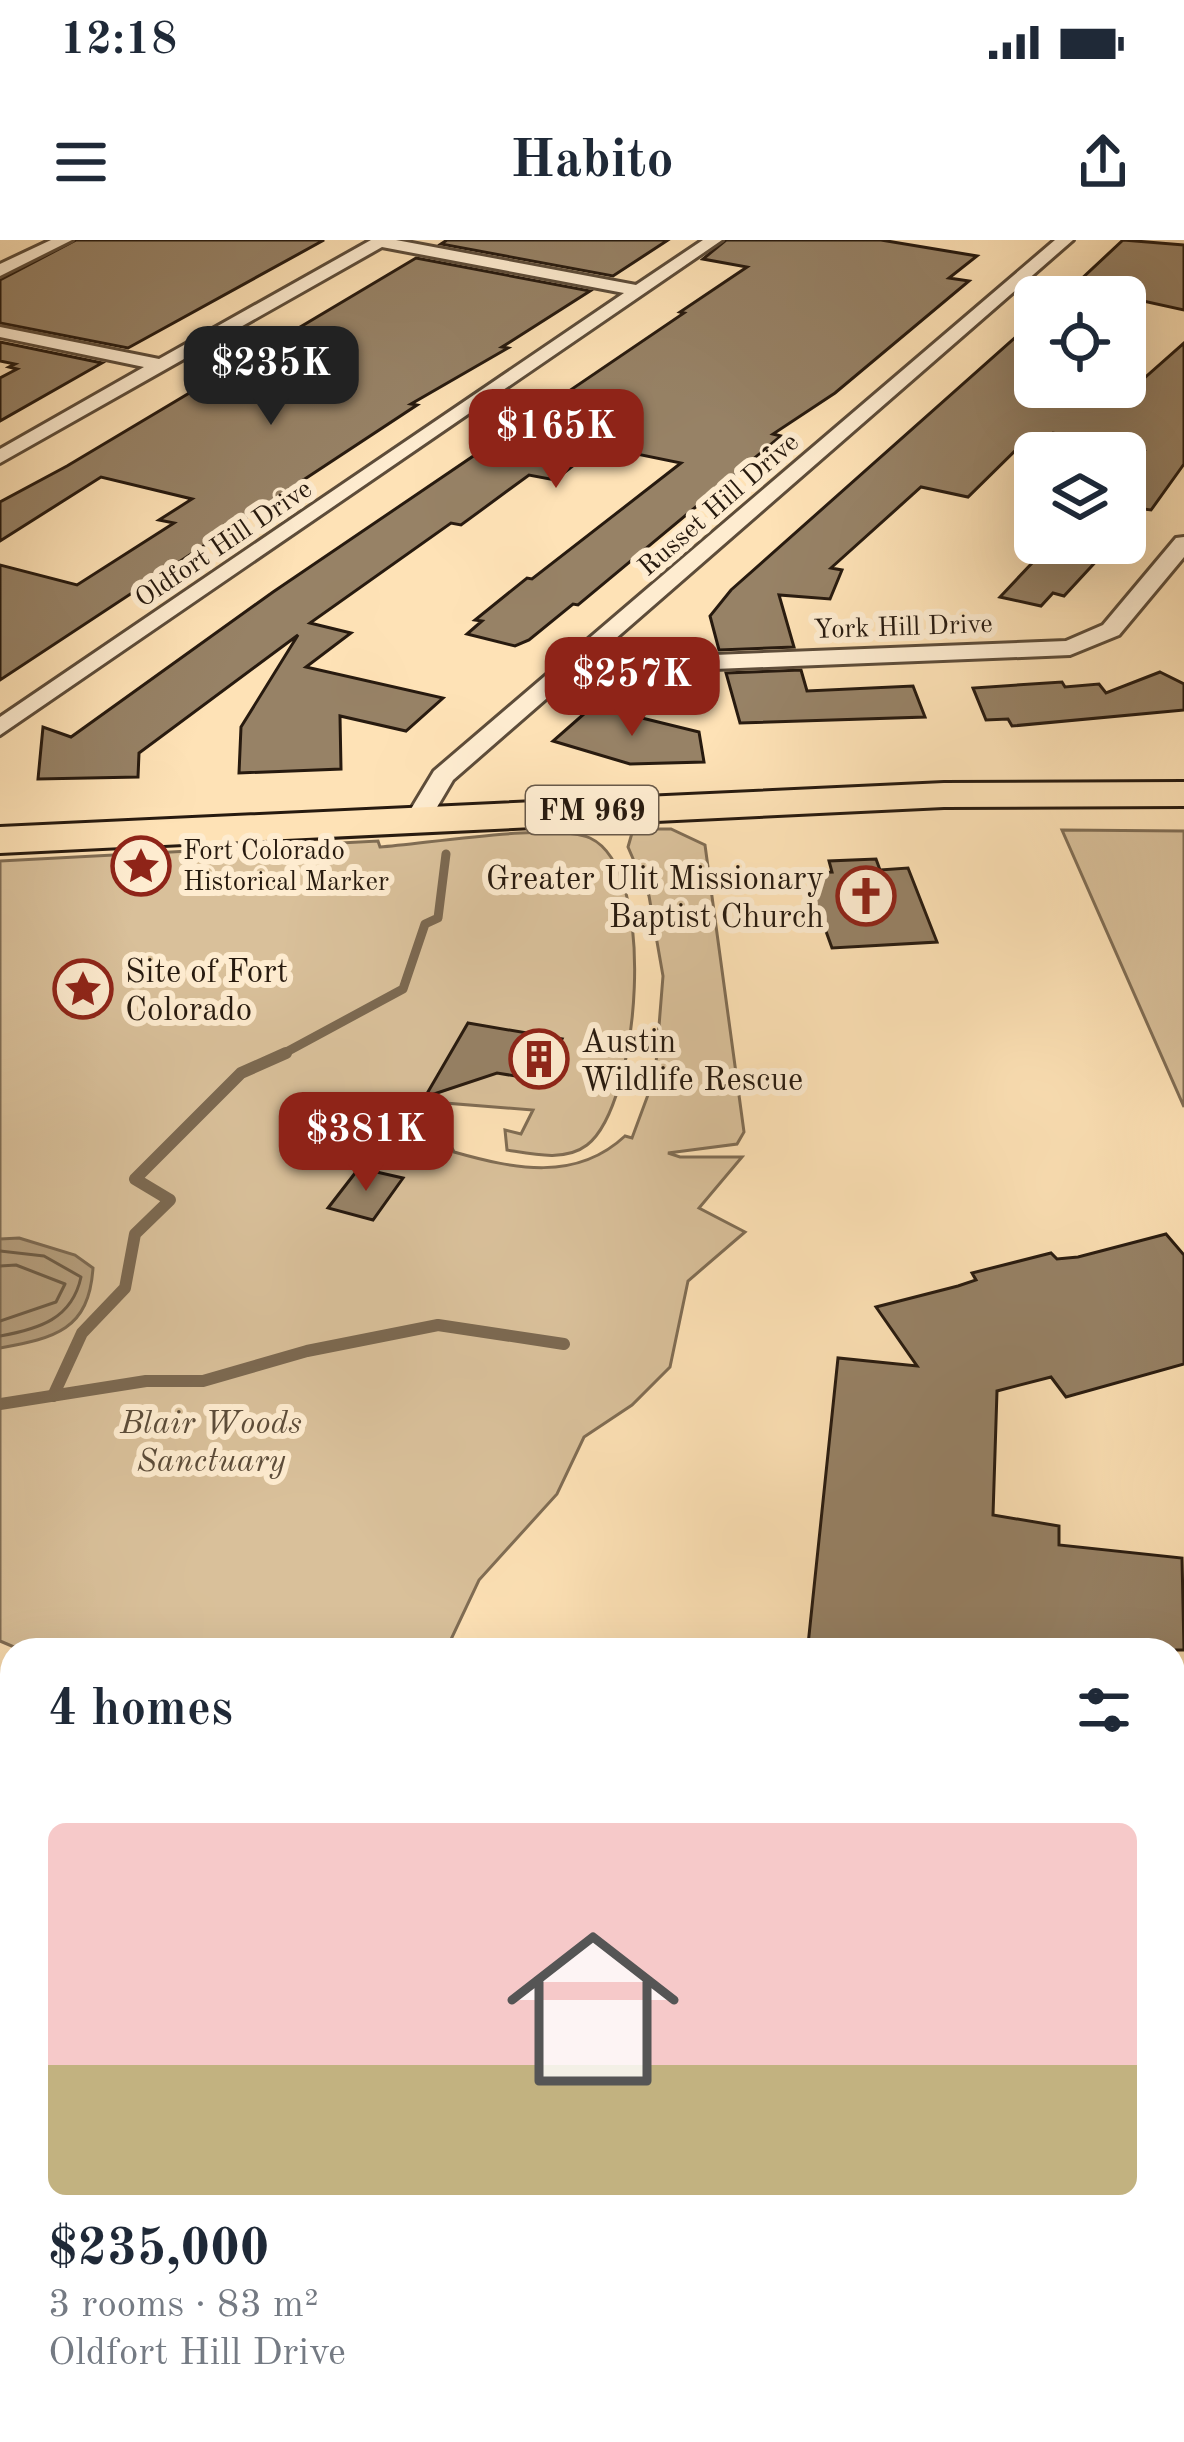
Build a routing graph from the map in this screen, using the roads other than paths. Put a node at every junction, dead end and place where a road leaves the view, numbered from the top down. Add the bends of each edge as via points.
1 (64, 240) edge
2 (714, 240) edge
3 (1066, 240) edge
4 (381, 241) edge
5 (0, 271) edge
6 (639, 291) junction
7 (0, 332) edge
8 (160, 365) junction
9 (0, 457) edge
10 (1184, 543) edge
11 (581, 658) junction
12 (0, 728) edge
13 (1184, 794) edge
14 (418, 818) junction
15 (0, 840) edge

1 - 5 street
2 - 6 street, Oldfort Hill Drive
3 - 11 street, Russet Hill Drive
4 - 6 street
4 - 8 street
6 - 12 street, Oldfort Hill Drive
7 - 8 street
8 - 9 street
10 - 11 street, York Hill Drive via 1111,630 1070,648 640,665
11 - 14 street, Russet Hill Drive via 443,776
13 - 14 main road, FM 969 via 944,795
14 - 15 main road, FM 969

